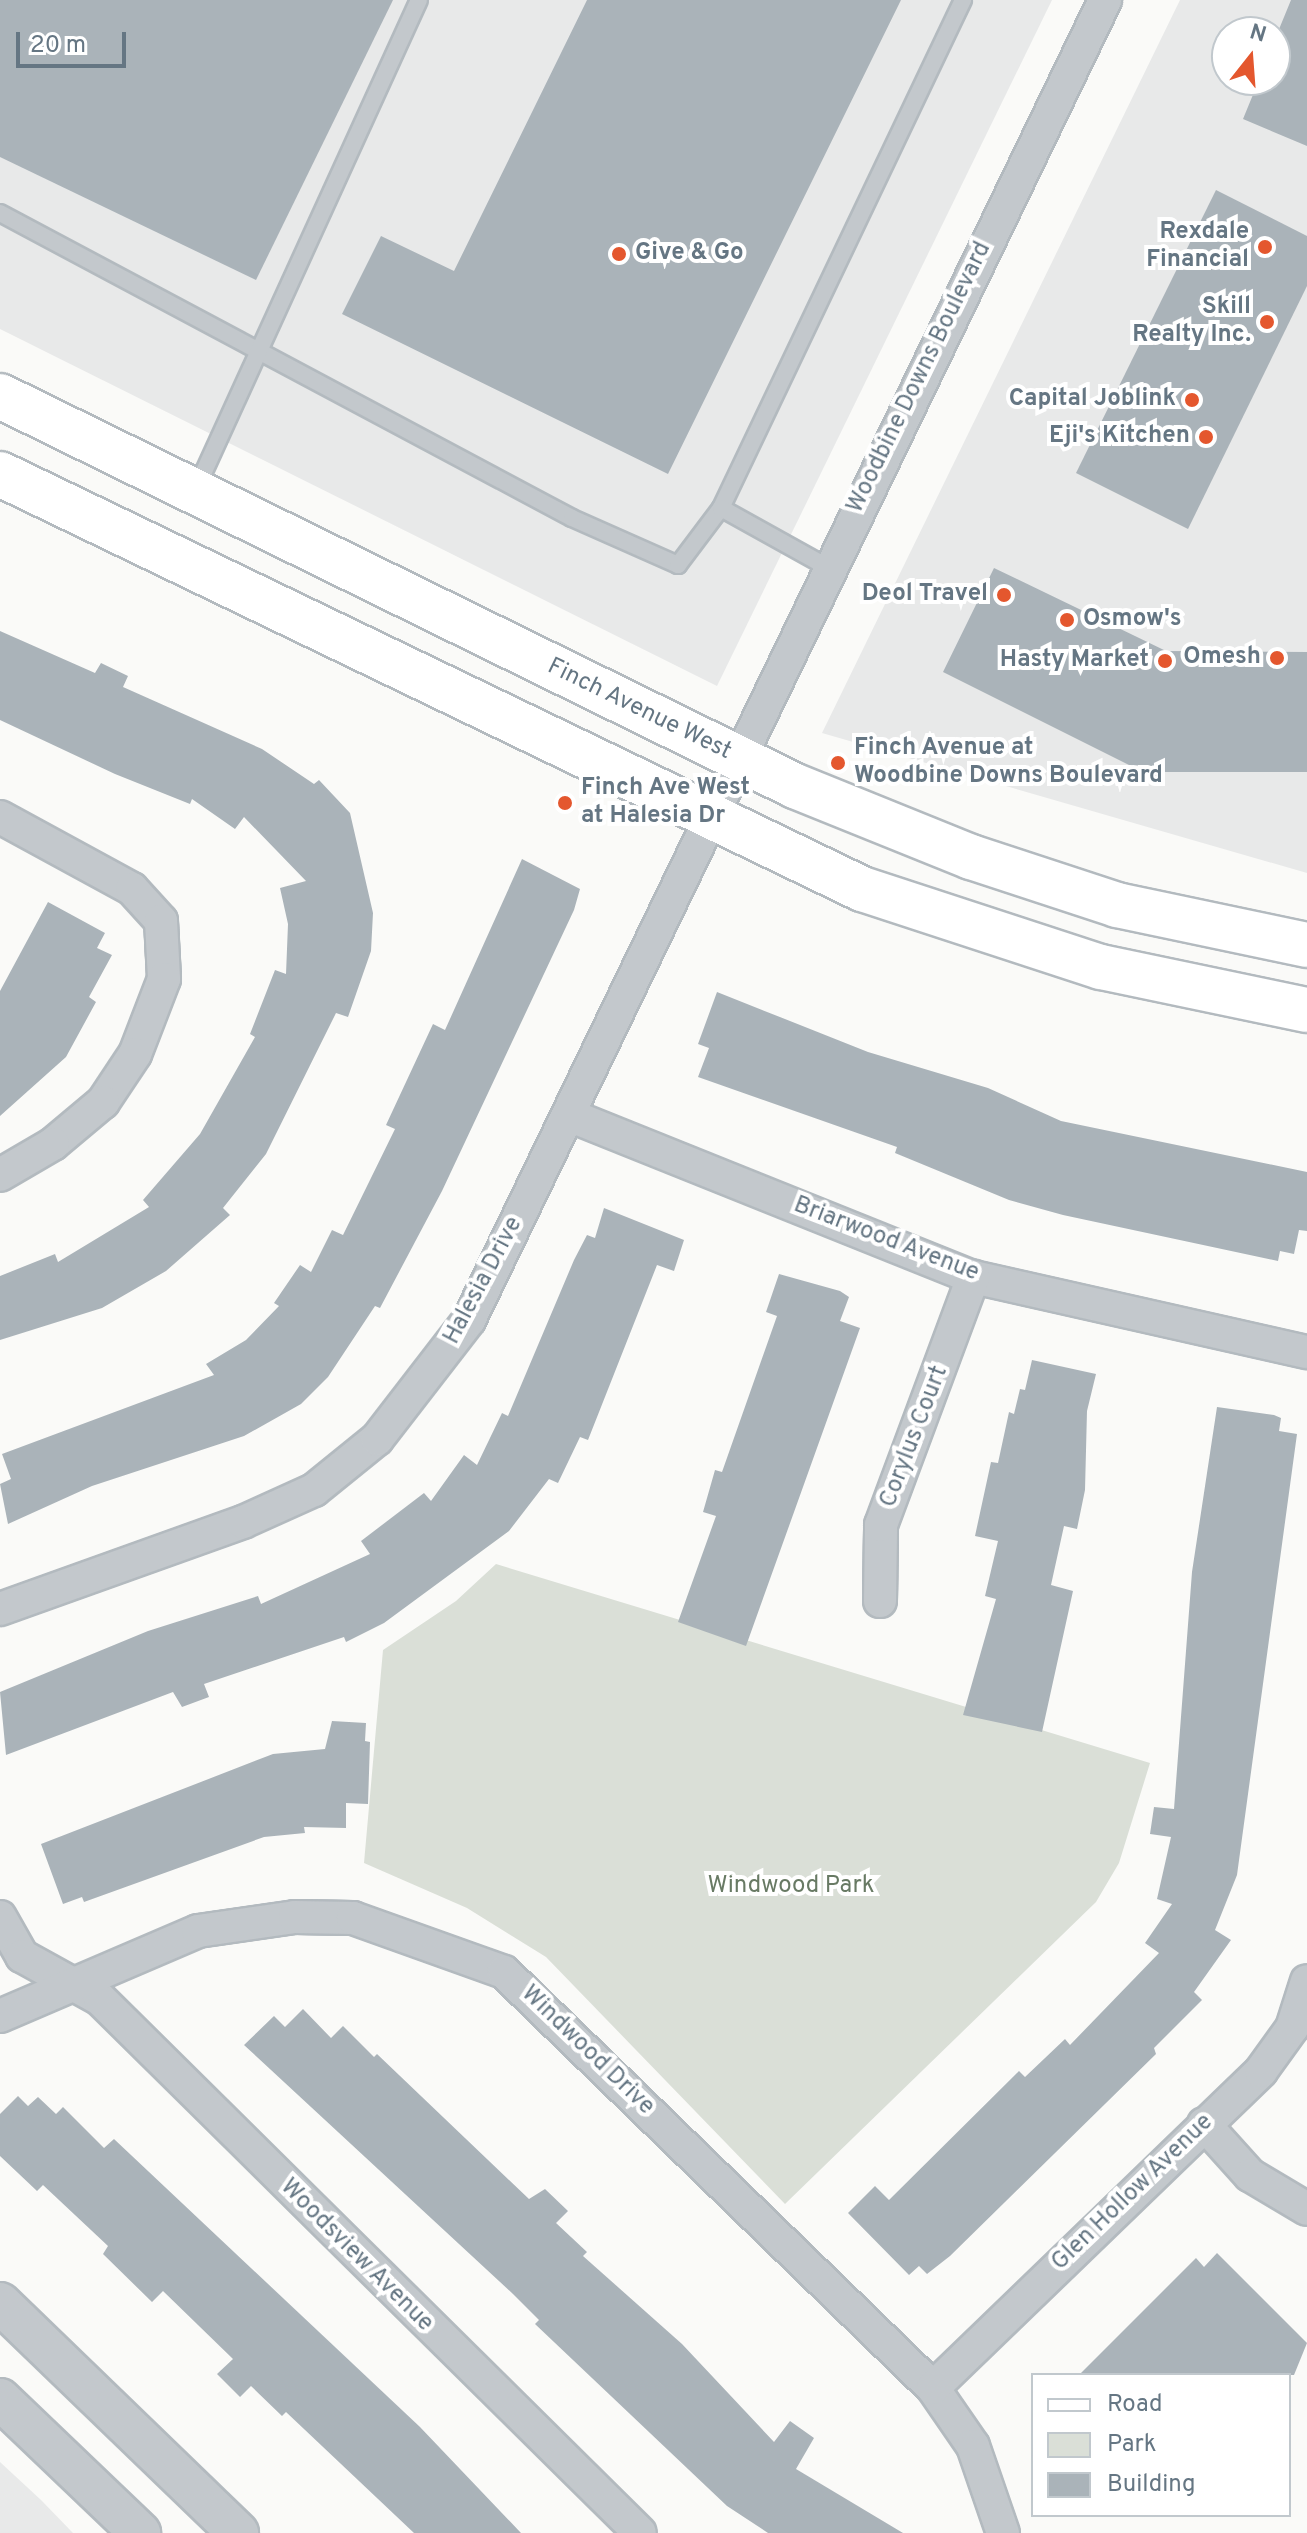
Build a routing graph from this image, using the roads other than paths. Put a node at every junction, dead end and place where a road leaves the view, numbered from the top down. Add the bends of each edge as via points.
1 (419, 0) edge
2 (963, 0) edge
3 (1105, 0) edge
4 (0, 213) edge
5 (263, 353) junction
6 (0, 396) edge
7 (0, 474) edge
8 (195, 492) junction
9 (721, 508) junction
10 (827, 567) junction
11 (738, 758) junction
12 (0, 817) edge
13 (708, 820) junction
14 (1307, 945) edge
15 (1307, 1010) edge
16 (569, 1115) junction
17 (0, 1175) edge
18 (973, 1277) junction
19 (1307, 1352) edge
20 (880, 1601) dead end
21 (0, 1609) edge
22 (0, 1917) edge
23 (1307, 1981) edge
24 (71, 1983) junction
25 (0, 2016) edge
26 (1204, 2124) junction
27 (1307, 2209) edge
28 (0, 2303) edge
29 (933, 2388) junction
30 (0, 2399) edge
31 (140, 2533) edge
32 (238, 2533) edge
33 (640, 2533) edge
34 (1003, 2533) edge

1 - 5 lane
2 - 9 lane
3 - 10 street, Woodbine Downs Boulevard
4 - 5 lane
5 - 8 lane
5 - 9 lane via 572,518 678,565
6 - 8 main road, Finch Avenue West
7 - 13 main road
8 - 11 main road, Finch Avenue West
9 - 10 lane
10 - 11 street, Woodbine Downs Boulevard
11 - 13 street, Woodbine Downs Boulevard
11 - 14 main road, Finch Avenue West via 971,857 1117,905
12 - 17 street via 132,889 161,921 164,979 135,1054 103,1102 53,1144
13 - 15 main road via 862,889 1024,945 1213,994
13 - 16 street, Halesia Drive
16 - 18 street, Briarwood Avenue
16 - 21 street, Halesia Drive via 469,1320 414,1395 344,1469 243,1522
18 - 19 street, Briarwood Avenue
18 - 20 street, Corylus Court via 881,1525
22 - 24 street, Woodsview Avenue via 22,1956
23 - 26 street, Glen Hollow Avenue via 1292,2028 1261,2071
24 - 25 street, Windwood Drive
24 - 29 street, Windwood Drive via 198,1931 295,1917 353,1918 504,1972
24 - 33 street, Woodsview Avenue via 100,1999
26 - 27 street via 1250,2175
26 - 29 street, Glen Hollow Avenue
28 - 32 street
29 - 34 street, Windwood Drive via 973,2446
30 - 31 street

